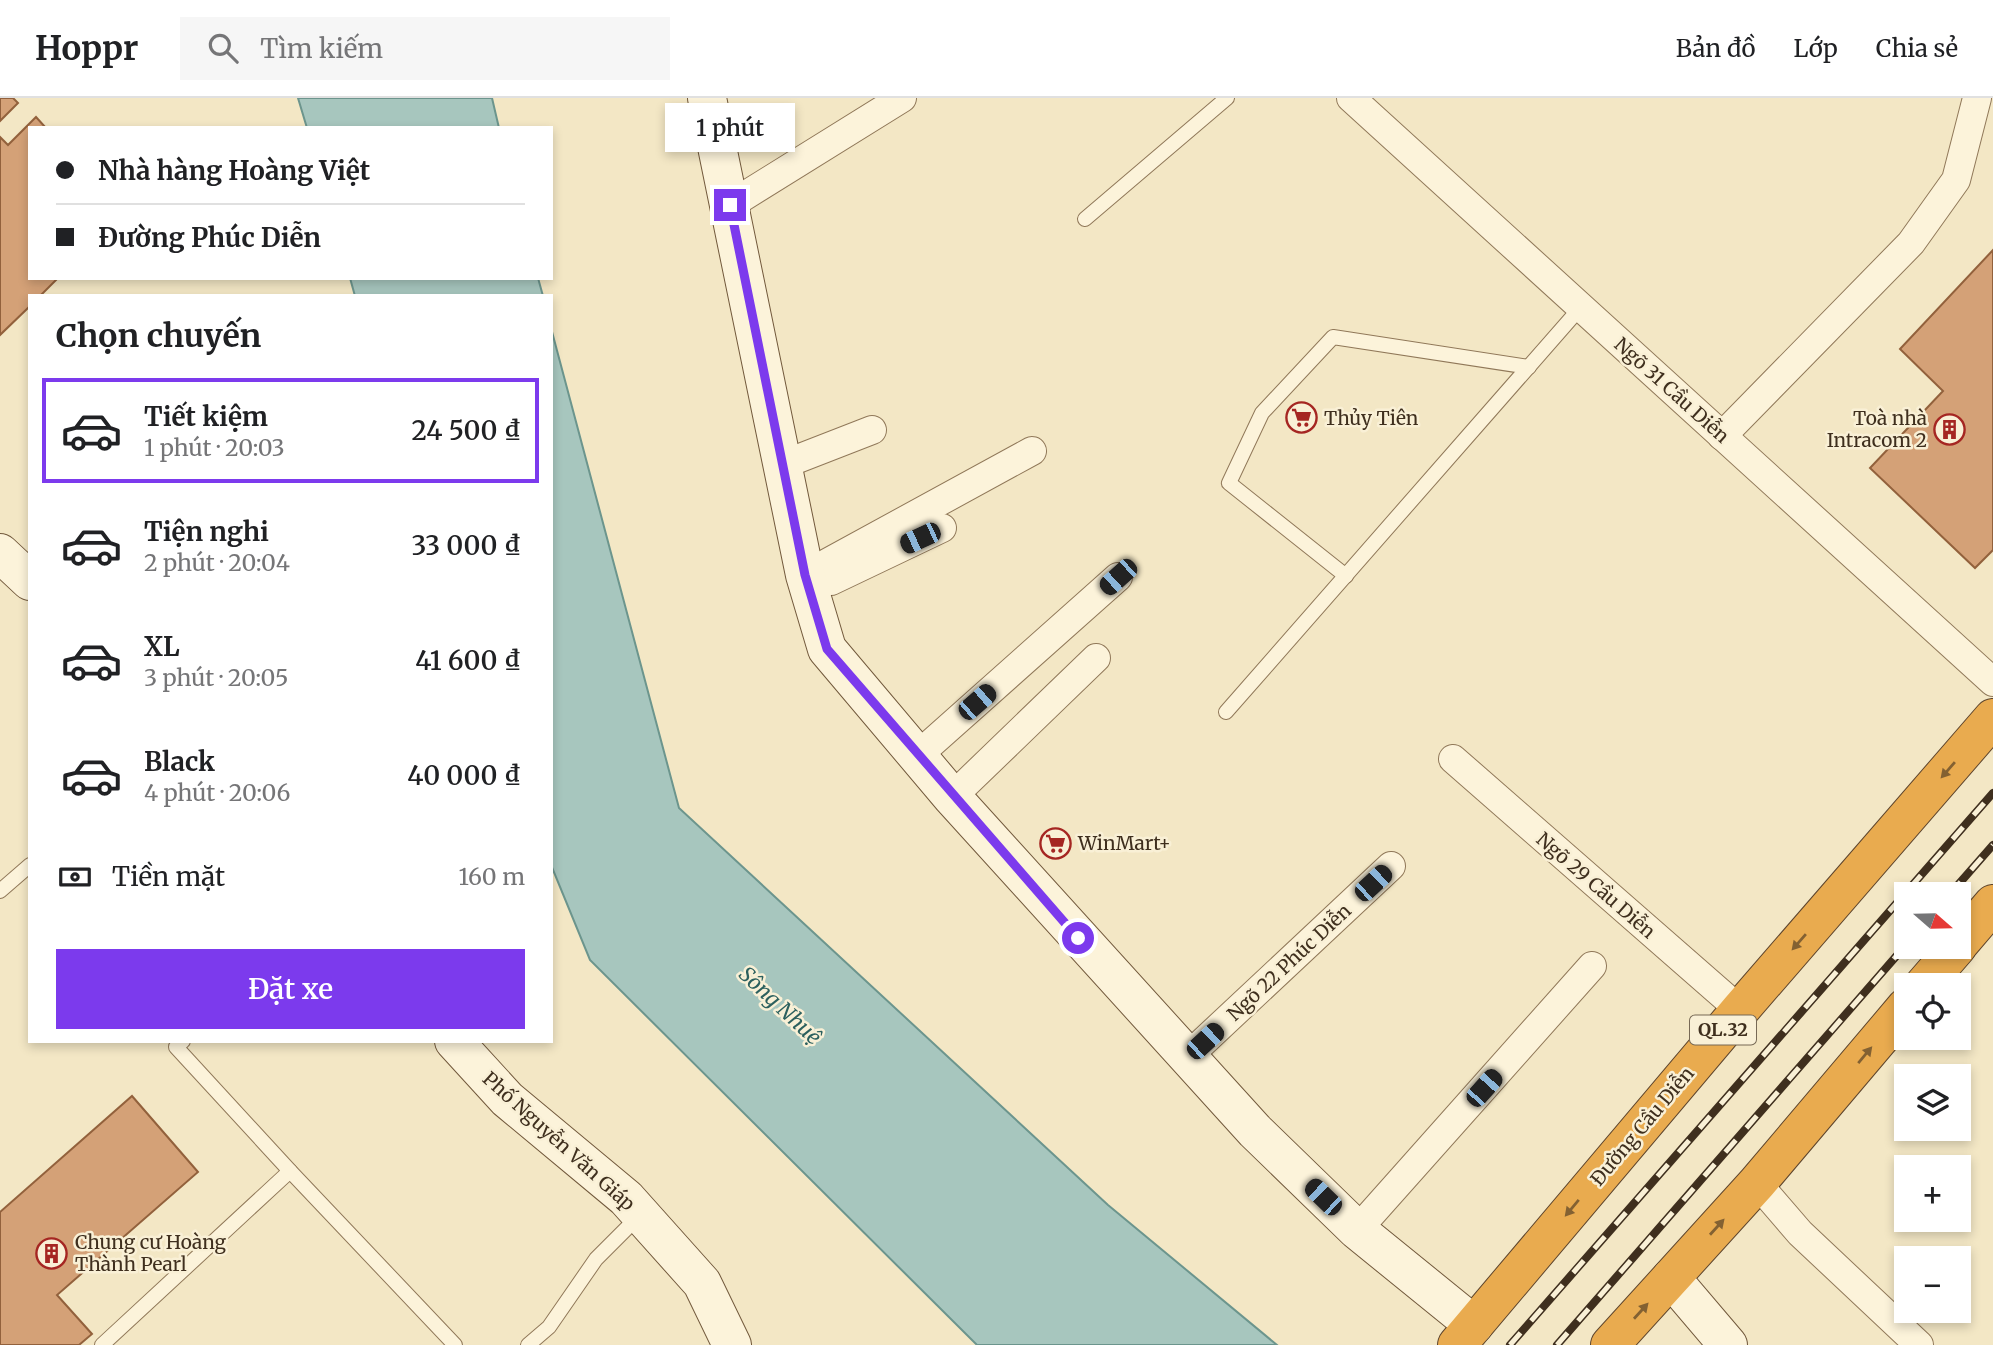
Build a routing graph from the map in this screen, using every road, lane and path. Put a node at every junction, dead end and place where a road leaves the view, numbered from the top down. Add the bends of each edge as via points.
1 (707, 98) edge
2 (902, 98) edge
3 (1227, 98) edge
4 (1351, 98) edge
5 (1977, 98) edge
6 (730, 205) junction
7 (1085, 219) dead end
8 (1581, 307) junction
9 (1529, 367) junction
10 (1722, 436) junction
11 (872, 437) dead end
12 (1032, 451) dead end
13 (784, 471) junction
14 (942, 528) dead end
15 (1346, 576) junction
16 (1118, 577) dead end
17 (807, 583) junction
18 (1096, 658) dead end
19 (1993, 682) edge
20 (1226, 712) dead end
21 (1993, 718) edge
22 (917, 756) junction
23 (1453, 759) dead end
24 (952, 797) junction
25 (1391, 866) dead end
26 (28, 867) edge
27 (0, 891) edge
28 (1993, 904) edge
29 (1971, 930) edge
30 (1947, 959) edge
31 (1592, 966) dead end
32 (1934, 973) edge
33 (1740, 1010) junction
34 (1894, 1021) edge
35 (181, 1043) edge
36 (456, 1043) edge
37 (1186, 1058) junction
38 (290, 1171) junction
39 (1757, 1183) junction
40 (640, 1214) junction
41 (1357, 1230) junction
42 (1671, 1278) junction
43 (1465, 1335) edge
44 (102, 1345) edge
45 (455, 1345) edge
46 (528, 1345) edge
47 (732, 1345) edge
48 (1610, 1345) edge
49 (1728, 1345) edge
50 (1919, 1345) edge

1 - 6 street
2 - 6 street
3 - 7 lane
4 - 8 street, Ngõ 31 Cầu Diễn
5 - 10 street via 1956,180 1911,243
6 - 13 street
8 - 9 lane
8 - 10 street, Ngõ 31 Cầu Diễn
9 - 15 lane
9 - 15 lane via 1333,337 1262,412 1229,483
10 - 19 street, Ngõ 31 Cầu Diễn
11 - 13 street
12 - 17 street
13 - 17 street
14 - 17 street
15 - 20 lane
16 - 22 street
17 - 22 street via 827,649
18 - 24 street
21 -> 33 highway, Đường Cầu Diễn / QL.32
22 - 24 street
23 - 33 street, Ngõ 29 Cầu Diễn
24 - 37 street
25 - 37 street, Ngõ 22 Phúc Diễn
26 - 27 lane
28 - 29 highway
30 - 32 highway
31 - 41 street
33 -> 43 highway, Đường Cầu Diễn / QL.32
39 -> 34 highway
35 - 38 lane via 176,1047
36 - 40 street, Phố Nguyễn Văn Giáp via 507,1099
37 - 41 street
38 - 44 lane
38 - 45 lane
42 -> 39 highway
39 - 50 street via 1800,1233
40 - 46 lane via 596,1259 549,1327
40 - 47 street, Phố Nguyễn Văn Giáp via 702,1283
41 - 43 street
48 -> 42 highway
42 - 49 street

